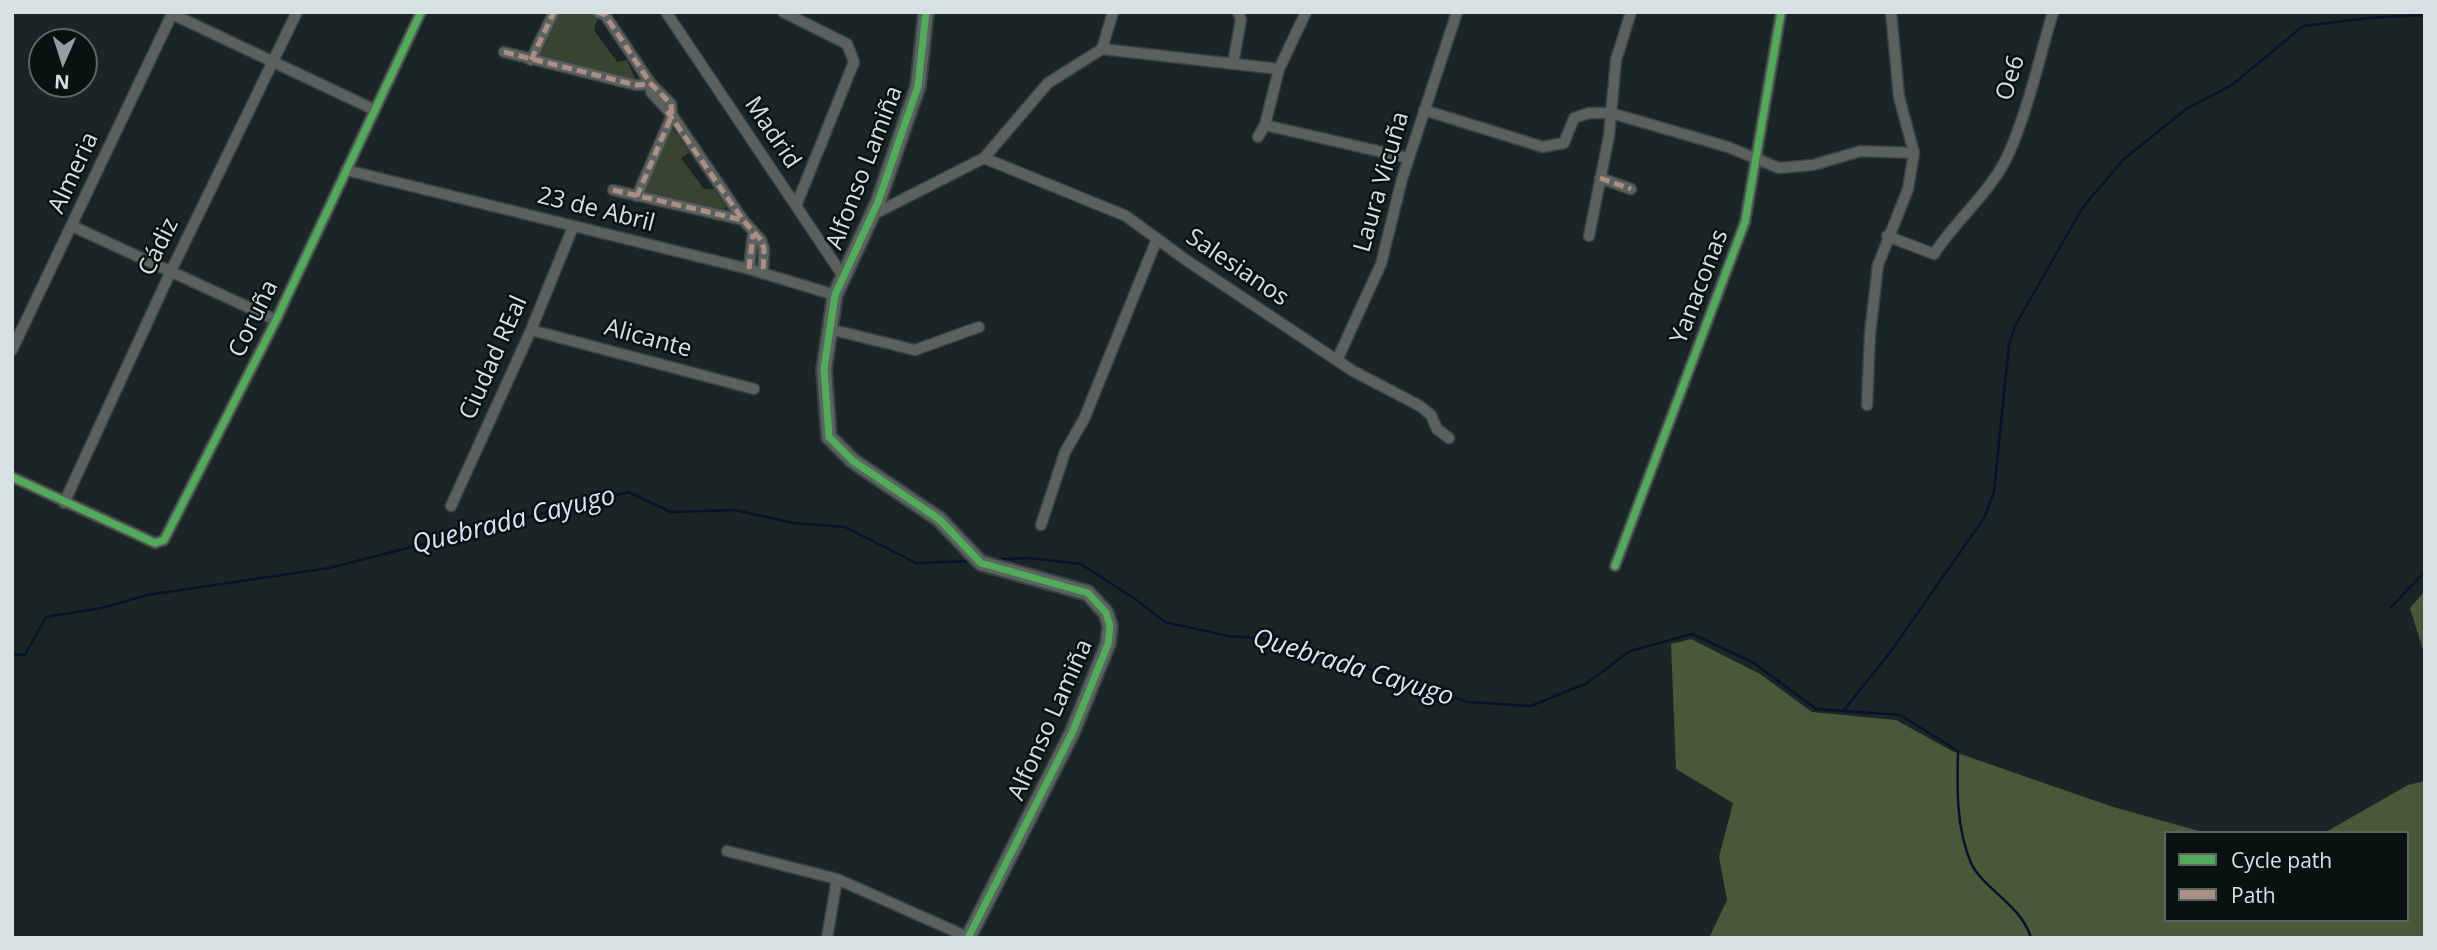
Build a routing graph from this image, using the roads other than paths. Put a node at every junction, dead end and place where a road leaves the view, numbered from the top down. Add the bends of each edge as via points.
1 (296, 12) edge
2 (421, 12) edge
3 (554, 12) edge
4 (666, 12) edge
5 (783, 12) edge
6 (926, 12) edge
7 (1113, 12) edge
8 (1238, 12) edge
9 (1306, 12) edge
10 (1457, 12) edge
11 (1631, 12) edge
12 (1781, 12) edge
13 (1891, 12) edge
14 (2053, 12) edge
15 (172, 13) edge
16 (603, 13) edge
17 (1102, 49) junction
18 (503, 52) dead end
19 (531, 61) junction
20 (272, 63) junction
21 (1233, 64) junction
22 (1279, 69) junction
23 (651, 84) junction
24 (375, 110) junction
25 (1424, 110) junction
26 (1611, 113) junction
27 (672, 115) junction
28 (1265, 125) junction
29 (1258, 137) dead end
30 (1914, 153) junction
31 (1757, 157) junction
32 (984, 158) junction
33 (1409, 158) junction
34 (346, 170) junction
35 (1600, 178) junction
36 (613, 190) dead end
37 (1631, 190) dead end
38 (637, 196) junction
39 (796, 206) junction
40 (872, 215) junction
41 (743, 219) junction
42 (72, 226) junction
43 (573, 227) junction
44 (753, 234) junction
45 (1590, 236) dead end
46 (1887, 236) junction
47 (1157, 239) junction
48 (749, 268) junction
49 (170, 271) junction
50 (763, 272) junction
51 (843, 276) junction
52 (835, 295) junction
53 (276, 320) junction
54 (979, 327) dead end
55 (829, 330) junction
56 (531, 331) junction
57 (12, 350) edge
58 (1336, 360) junction
59 (754, 389) dead end
60 (1867, 405) dead end
61 (1449, 438) dead end
62 (12, 477) edge
63 (64, 503) junction
64 (451, 506) dead end
65 (1041, 525) dead end
66 (1615, 566) dead end
67 (727, 850) dead end
68 (837, 879) junction
69 (827, 938) edge
70 (969, 938) edge

1 - 20 street, Cádiz
2 - 24 street, Coruña
3 - 19 street
4 - 39 street, Madrid
5 - 39 street via 847,44 854,62
6 - 40 street, Alfonso Lamiña via 918,86
7 - 17 street
8 - 21 street via 1241,19
9 - 22 street
10 - 25 street, Laura Vicuña
11 - 26 street via 1616,60
12 - 31 street, Yanaconas
13 - 30 street via 1899,97
14 - 46 street, Oe6 via 2007,157 1934,254
15 - 20 street
15 - 42 street, Almeria
16 - 23 street
17 - 21 street
17 - 32 street via 1048,83
18 - 19 street
19 - 23 street via 636,85
20 - 24 street
20 - 49 street, Cádiz
21 - 22 street
22 - 28 street
23 - 27 street via 651,92
24 - 34 street, Coruña
25 - 26 street via 1543,147 1564,143 1574,118 1581,114
25 - 33 street, Laura Vicuña
26 - 31 street
26 - 35 street
27 - 38 street
27 - 41 street
28 - 29 street
28 - 33 street
30 - 31 street via 1860,152 1797,168 1767,165
30 - 46 street via 1908,189
31 - 66 street, Yanaconas via 1745,222
32 - 40 street
32 - 47 street, Salesianos via 1126,216
33 - 58 street, Laura Vicuña via 1381,264
34 - 43 street, 23 de Abril
34 - 53 street, Coruña
35 - 37 street
35 - 45 street
36 - 38 street
38 - 41 street
39 - 51 street, Madrid
40 - 51 street, Alfonso Lamiña
41 - 44 street
42 - 49 street
42 - 57 street, Almeria
43 - 48 street, 23 de Abril
43 - 56 street, Ciudad REal
44 - 48 street
44 - 50 street via 764,249
46 - 60 street via 1873,299
47 - 58 street, Salesianos
47 - 65 street via 1084,419 1065,452
48 - 50 street, 23 de Abril
49 - 53 street
49 - 63 street, Cádiz
50 - 52 street, 23 de Abril
51 - 52 street, Alfonso Lamiña
52 - 55 street, Alfonso Lamiña
53 - 63 street, Coruña via 164,540 155,543
54 - 55 street via 915,350
55 - 70 street, Alfonso Lamiña via 824,369 829,437 853,461 939,519 976,559 1088,593 1098,601 1110,626 1108,644 1072,733
56 - 59 street, Alicante
56 - 64 street, Ciudad REal
58 - 61 street, Salesianos via 1420,406
62 - 63 street
67 - 68 street
68 - 69 street
68 - 70 street

